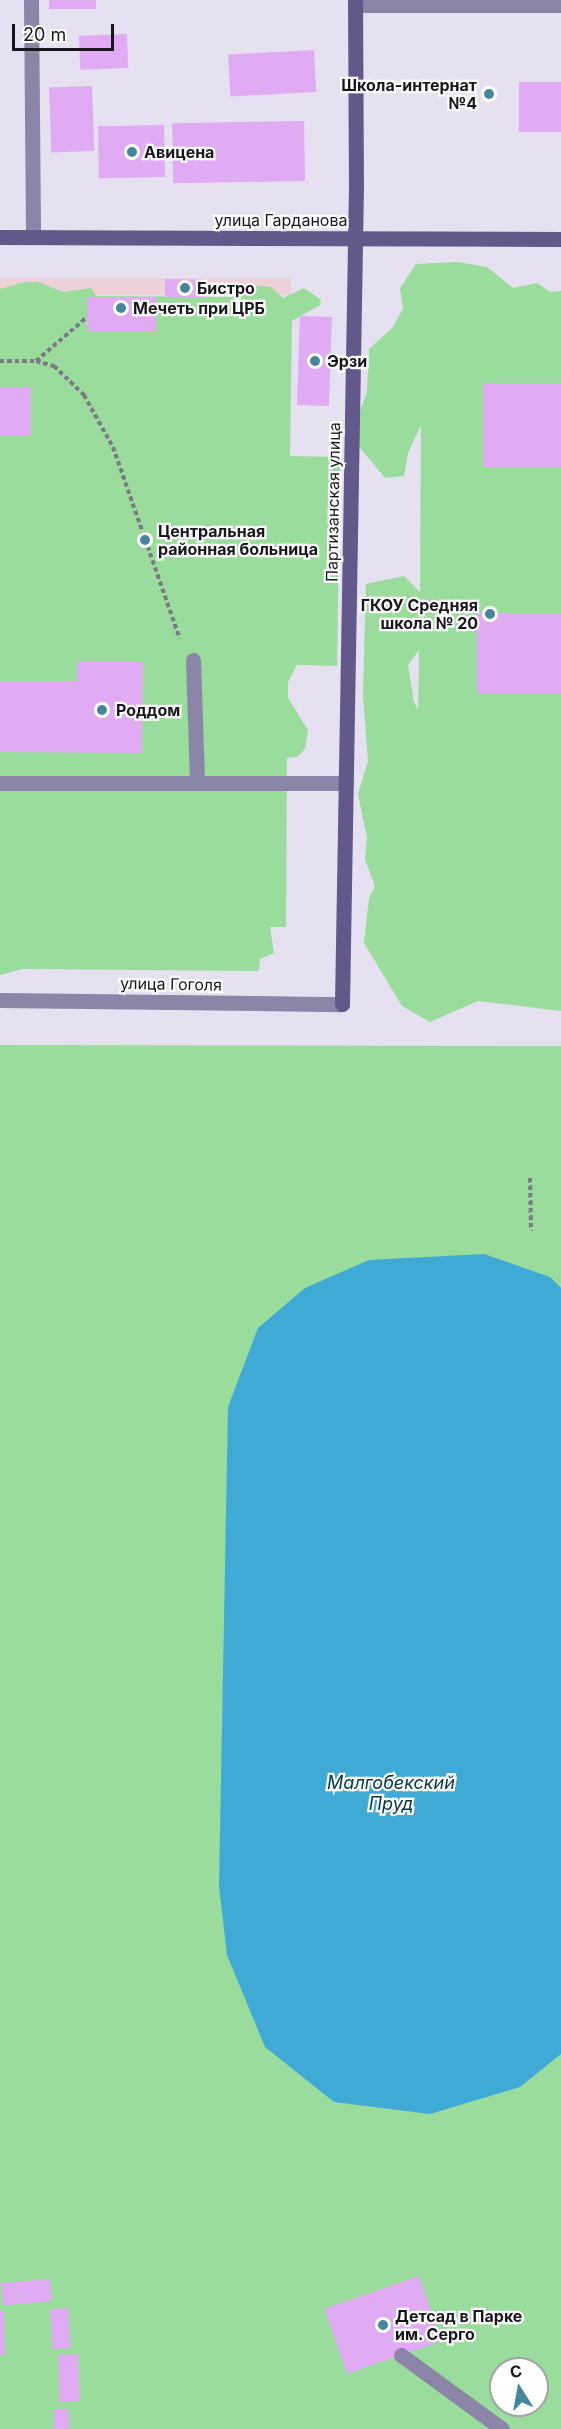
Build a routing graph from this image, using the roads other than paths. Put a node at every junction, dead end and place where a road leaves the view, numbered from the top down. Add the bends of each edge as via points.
1 (32, 0) edge
2 (355, 2) edge
3 (561, 5) edge
4 (0, 237) edge
5 (33, 237) junction
6 (355, 239) junction
7 (561, 239) edge
8 (192, 660) road end
9 (0, 783) edge
10 (197, 783) junction
11 (346, 783) junction
12 (0, 1000) edge
13 (342, 1004) joint
14 (401, 2355) dead end
15 (502, 2429) edge

1 - 5 street
2 - 3 street
2 - 6 street, Партизанская улица
4 - 5 street, улица Гарданова
5 - 6 street, улица Гарданова
6 - 7 street, улица Гарданова
6 - 11 street, Партизанская улица
8 - 10 street
9 - 10 street
10 - 11 street
11 - 13 street, Партизанская улица
12 - 13 street, улица Гоголя
14 - 15 street

